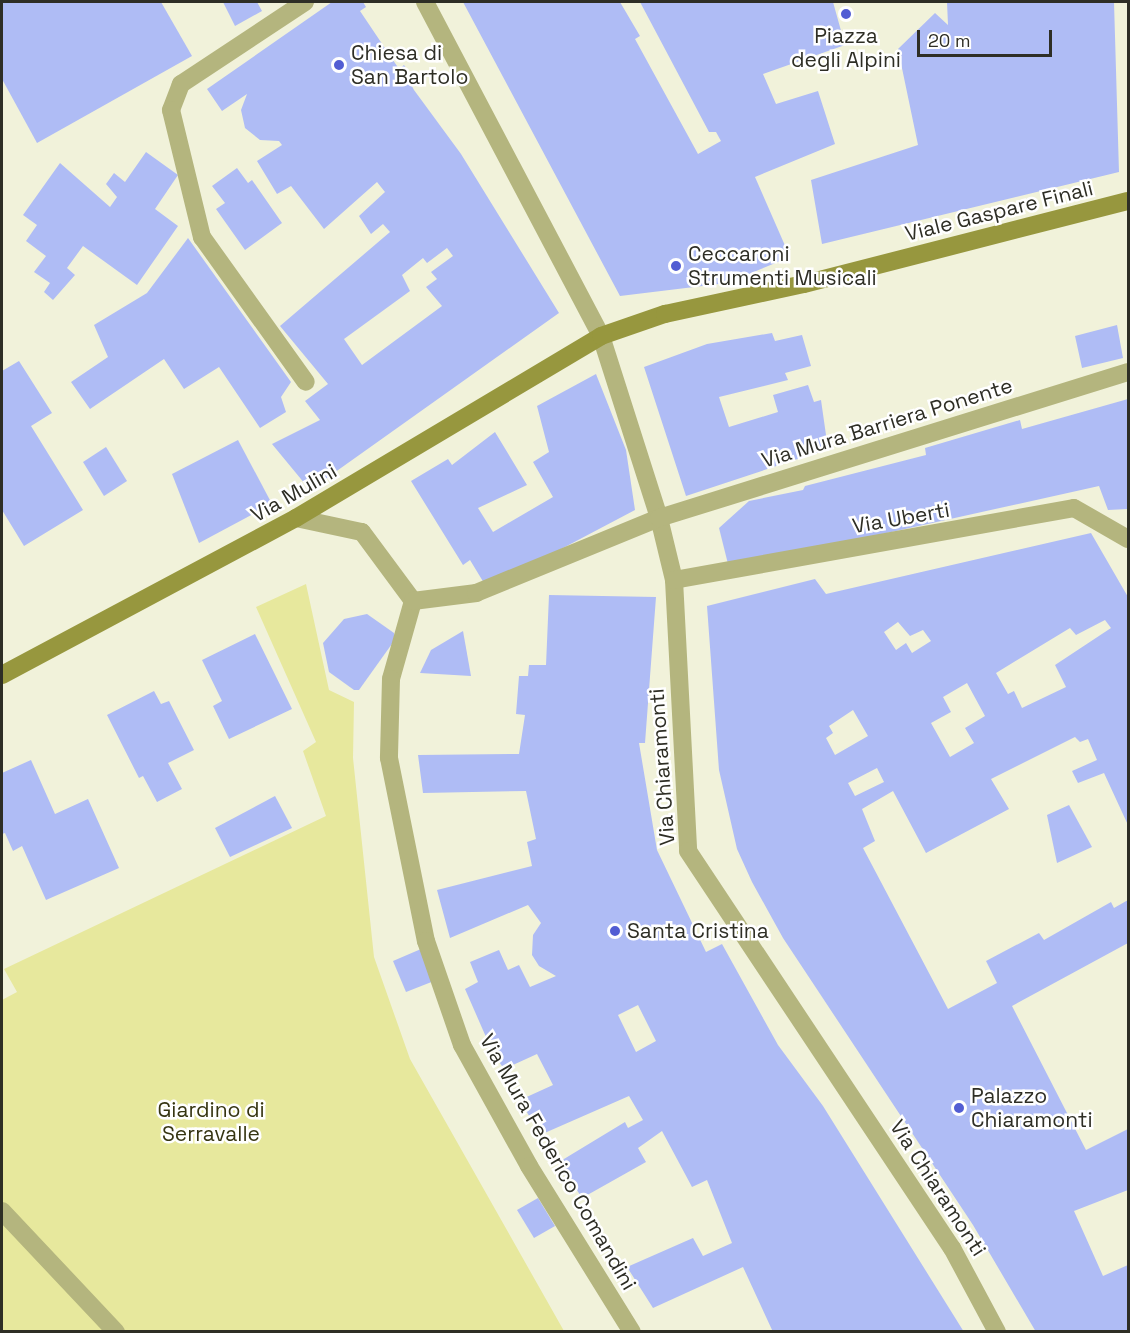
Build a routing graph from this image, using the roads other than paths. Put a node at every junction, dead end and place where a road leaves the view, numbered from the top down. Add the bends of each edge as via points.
1 (305, 2) edge
2 (425, 2) edge
3 (1128, 201) edge
4 (601, 336) junction
5 (1128, 372) edge
6 (306, 382) dead end
7 (296, 518) junction
8 (659, 518) junction
9 (1128, 538) edge
10 (674, 580) junction
11 (413, 601) junction
12 (2, 675) edge
13 (2, 1211) edge
14 (116, 1332) edge
15 (632, 1332) edge
16 (997, 1332) edge

1 - 6 street via 182,84 171,110 202,237
2 - 4 street, Via Chiaramonti
3 - 4 street, Viale Gaspare Finali via 804,284 665,314
4 - 7 street, Via Mulini
4 - 8 street, Via Chiaramonti
5 - 8 street, Via Mura Barriera Ponente
7 - 11 street via 362,532
7 - 12 street, Via Mulini
8 - 10 street, Via Chiaramonti
8 - 11 street via 476,593
9 - 10 street, Via Uberti via 1074,508
10 - 16 street, Via Chiaramonti via 688,851 952,1248
11 - 15 street, Via Mura Federico Comandini via 391,679 389,758 426,941 462,1045 530,1166
13 - 14 street

